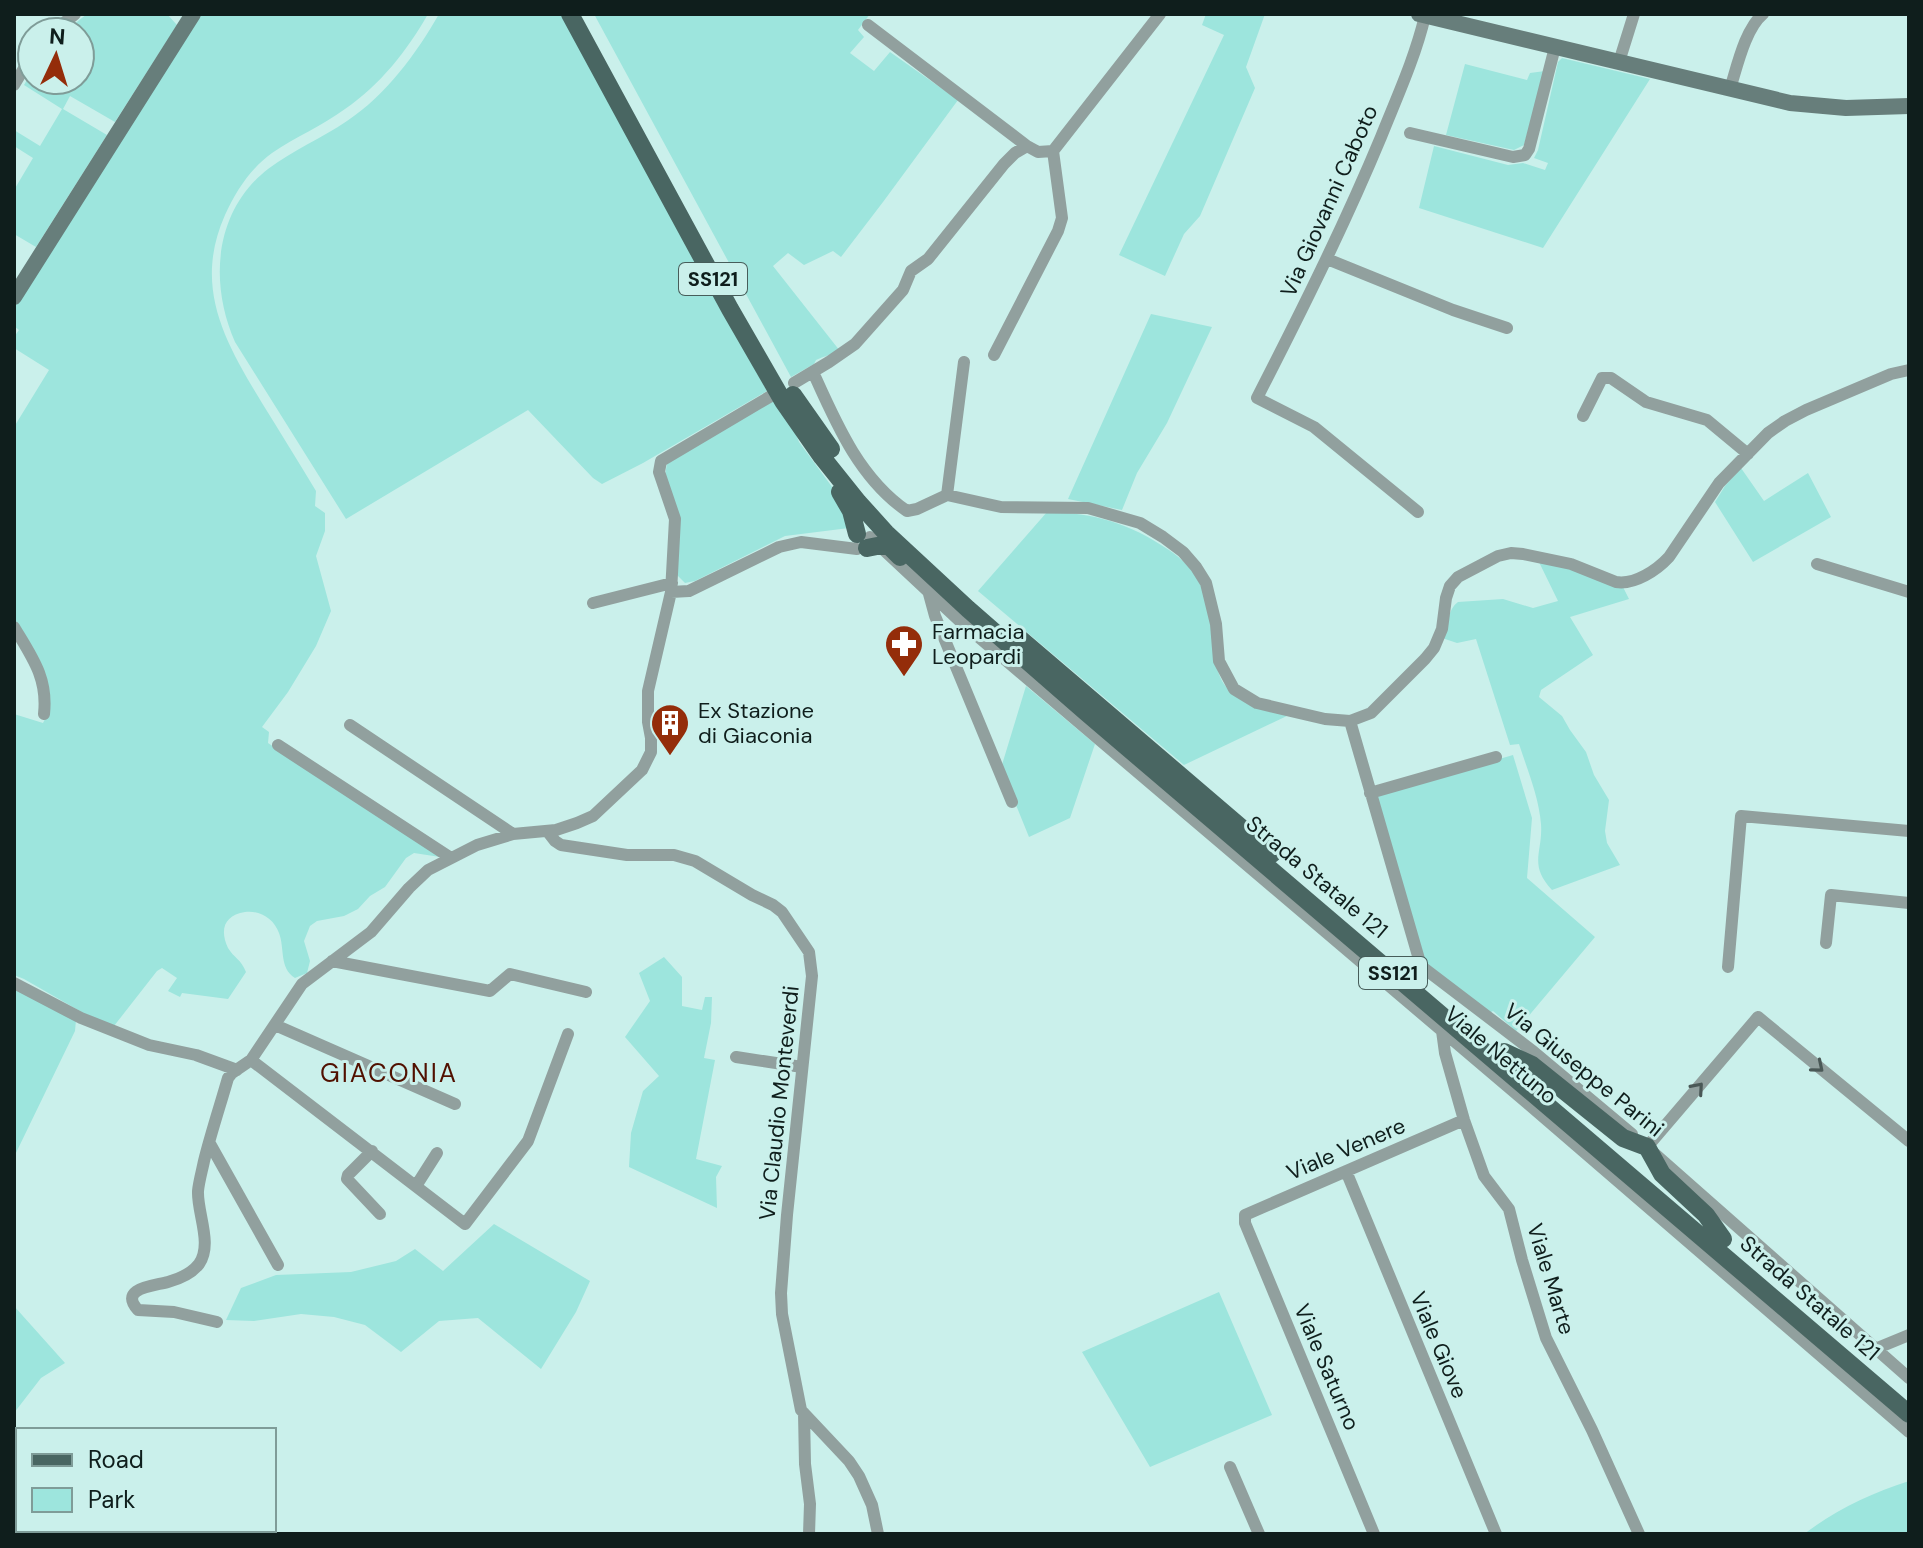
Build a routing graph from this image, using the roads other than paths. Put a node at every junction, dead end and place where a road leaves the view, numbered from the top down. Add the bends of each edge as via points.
1 (570, 14) edge
2 (583, 14) edge
3 (1160, 14) edge
4 (1634, 14) edge
5 (1763, 14) edge
6 (1422, 15) edge
7 (186, 17) edge
8 (868, 25) dead end
9 (1555, 47) junction
10 (1619, 62) junction
11 (1730, 89) junction
12 (1909, 106) edge
13 (1410, 133) dead end
14 (1027, 146) junction
15 (1053, 151) junction
16 (1327, 259) junction
17 (14, 297) edge
18 (1507, 328) dead end
19 (994, 355) dead end
20 (964, 362) dead end
21 (1909, 370) edge
22 (813, 372) junction
23 (794, 383) dead end
24 (771, 396) dead end
25 (1583, 416) dead end
26 (801, 429) junction
27 (1748, 454) junction
28 (947, 495) junction
29 (1418, 512) dead end
30 (874, 538) junction
31 (1817, 564) dead end
32 (672, 588) junction
33 (1909, 592) edge
34 (929, 594) junction
35 (593, 603) dead end
36 (14, 627) edge
37 (44, 714) dead end
38 (1350, 721) junction
39 (350, 725) dead end
40 (278, 745) dead end
41 (1496, 757) dead end
42 (1370, 793) junction
43 (1012, 802) dead end
44 (1909, 831) edge
45 (548, 832) junction
46 (513, 834) junction
47 (451, 858) junction
48 (1909, 903) edge
49 (1826, 943) dead end
50 (332, 961) junction
51 (1728, 967) dead end
52 (14, 983) edge
53 (586, 992) dead end
54 (275, 1025) junction
55 (1442, 1031) junction
56 (568, 1034) dead end
57 (1504, 1052) junction
58 (736, 1057) dead end
59 (251, 1060) junction
60 (802, 1067) junction
61 (237, 1070) junction
62 (455, 1104) dead end
63 (1464, 1120) junction
64 (1909, 1141) edge
65 (209, 1142) junction
66 (1647, 1147) junction
67 (372, 1151) junction
68 (437, 1153) dead end
69 (1346, 1171) junction
70 (416, 1186) junction
71 (380, 1214) dead end
72 (1245, 1215) joint
73 (1723, 1239) junction
74 (278, 1265) dead end
75 (217, 1322) dead end
76 (1909, 1335) edge
77 (1875, 1349) junction
78 (1909, 1378) edge
79 (1909, 1398) edge
80 (804, 1413) junction
81 (1909, 1414) edge
82 (1909, 1432) edge
83 (1230, 1467) dead end
84 (809, 1534) edge
85 (878, 1534) edge
86 (1259, 1534) edge
87 (1374, 1534) edge
88 (1496, 1534) edge
89 (1639, 1534) edge

1 - 26 main road, SS121
2 - 30 main road, SS121 via 781,375 831,449
3 - 15 street
4 - 10 street
5 - 11 street via 1742,49
6 - 9 street
6 - 16 street, Via Giovanni Caboto via 1418,47
7 - 17 street
8 - 14 street
9 - 10 street
9 - 13 street via 1525,155 1513,157
10 - 11 street
11 - 12 street via 1816,106
14 - 15 street
14 - 22 street via 1004,164 928,259 911,271 903,290 855,344
15 - 19 street via 1062,218
16 - 18 street
16 - 29 street, Via Giovanni Caboto via 1257,398 1314,427
20 - 28 street
21 - 27 street via 1806,410 1768,433
22 - 23 street
22 - 30 street, Viale Nettuno via 850,449 889,497
24 - 32 street via 661,461 659,472 675,519
25 - 27 street via 1602,378 1611,378 1646,402 1707,420
26 - 30 main road, SS121 via 858,502
26 - 30 main road via 814,460
27 - 38 street via 1719,483 1669,557 1633,581 1616,582 1571,564 1511,553 1458,577 1450,586 1434,648 1371,713
28 - 30 street
28 - 38 street via 1001,507 1088,508 1140,523 1183,552 1206,583 1219,661 1234,689 1257,703
30 - 32 street via 779,547 689,591
30 - 34 street, Viale Nettuno
30 - 57 main road, Strada Statale 121 / SS121 via 976,600
30 - 81 main road, Strada Statale 121 / SS121 via 968,609
31 - 33 street
32 - 35 street
32 - 45 street via 648,691 650,756 593,816
34 - 43 street
34 - 55 street, Viale Nettuno
36 - 37 street via 42,677
38 - 42 street, Via Giuseppe Parini
39 - 46 street
40 - 47 street
41 - 42 street
42 - 66 street, Via Giuseppe Parini via 1421,966
44 - 51 street via 1741,816
45 - 46 street
45 - 60 street, Via Claudio Monteverdi via 561,845 695,861 782,912 812,962
46 - 47 street
47 - 50 street via 428,870 371,932
48 - 49 street via 1831,895
50 - 53 street via 490,991 510,974
50 - 54 street via 302,984
52 - 61 street via 149,1045
54 - 59 street
54 - 62 street
55 - 63 street, Viale Marte
55 - 82 street, Viale Nettuno
56 - 70 street via 528,1141 465,1224
57 - 66 main road via 1532,1065 1623,1138
57 - 73 main road, Strada Statale 121 / SS121
58 - 60 street
59 - 61 street
59 - 67 street
60 - 80 street, Via Claudio Monteverdi via 781,1293
61 - 65 street via 228,1078
63 - 69 street, Viale Venere
63 - 89 street, Viale Marte via 1484,1176 1509,1209 1546,1338
66 -> 64 street via 1758,1017
65 - 74 street
65 - 75 street via 198,1192 204,1239 200,1262 170,1282 142,1287 132,1299 138,1310
66 - 73 main road via 1662,1174 1706,1215
66 - 77 street, Via Giuseppe Parini
67 - 70 street
67 - 71 street via 347,1179
68 - 70 street
69 - 72 street, Viale Venere
69 - 88 street, Viale Giove
72 - 87 street, Viale Saturno
73 - 79 main road, Strada Statale 121 / SS121
76 - 77 street
77 - 78 street, Via Giuseppe Parini
80 - 84 street
80 - 85 street, Via Claudio Monteverdi via 859,1476
83 - 86 street

